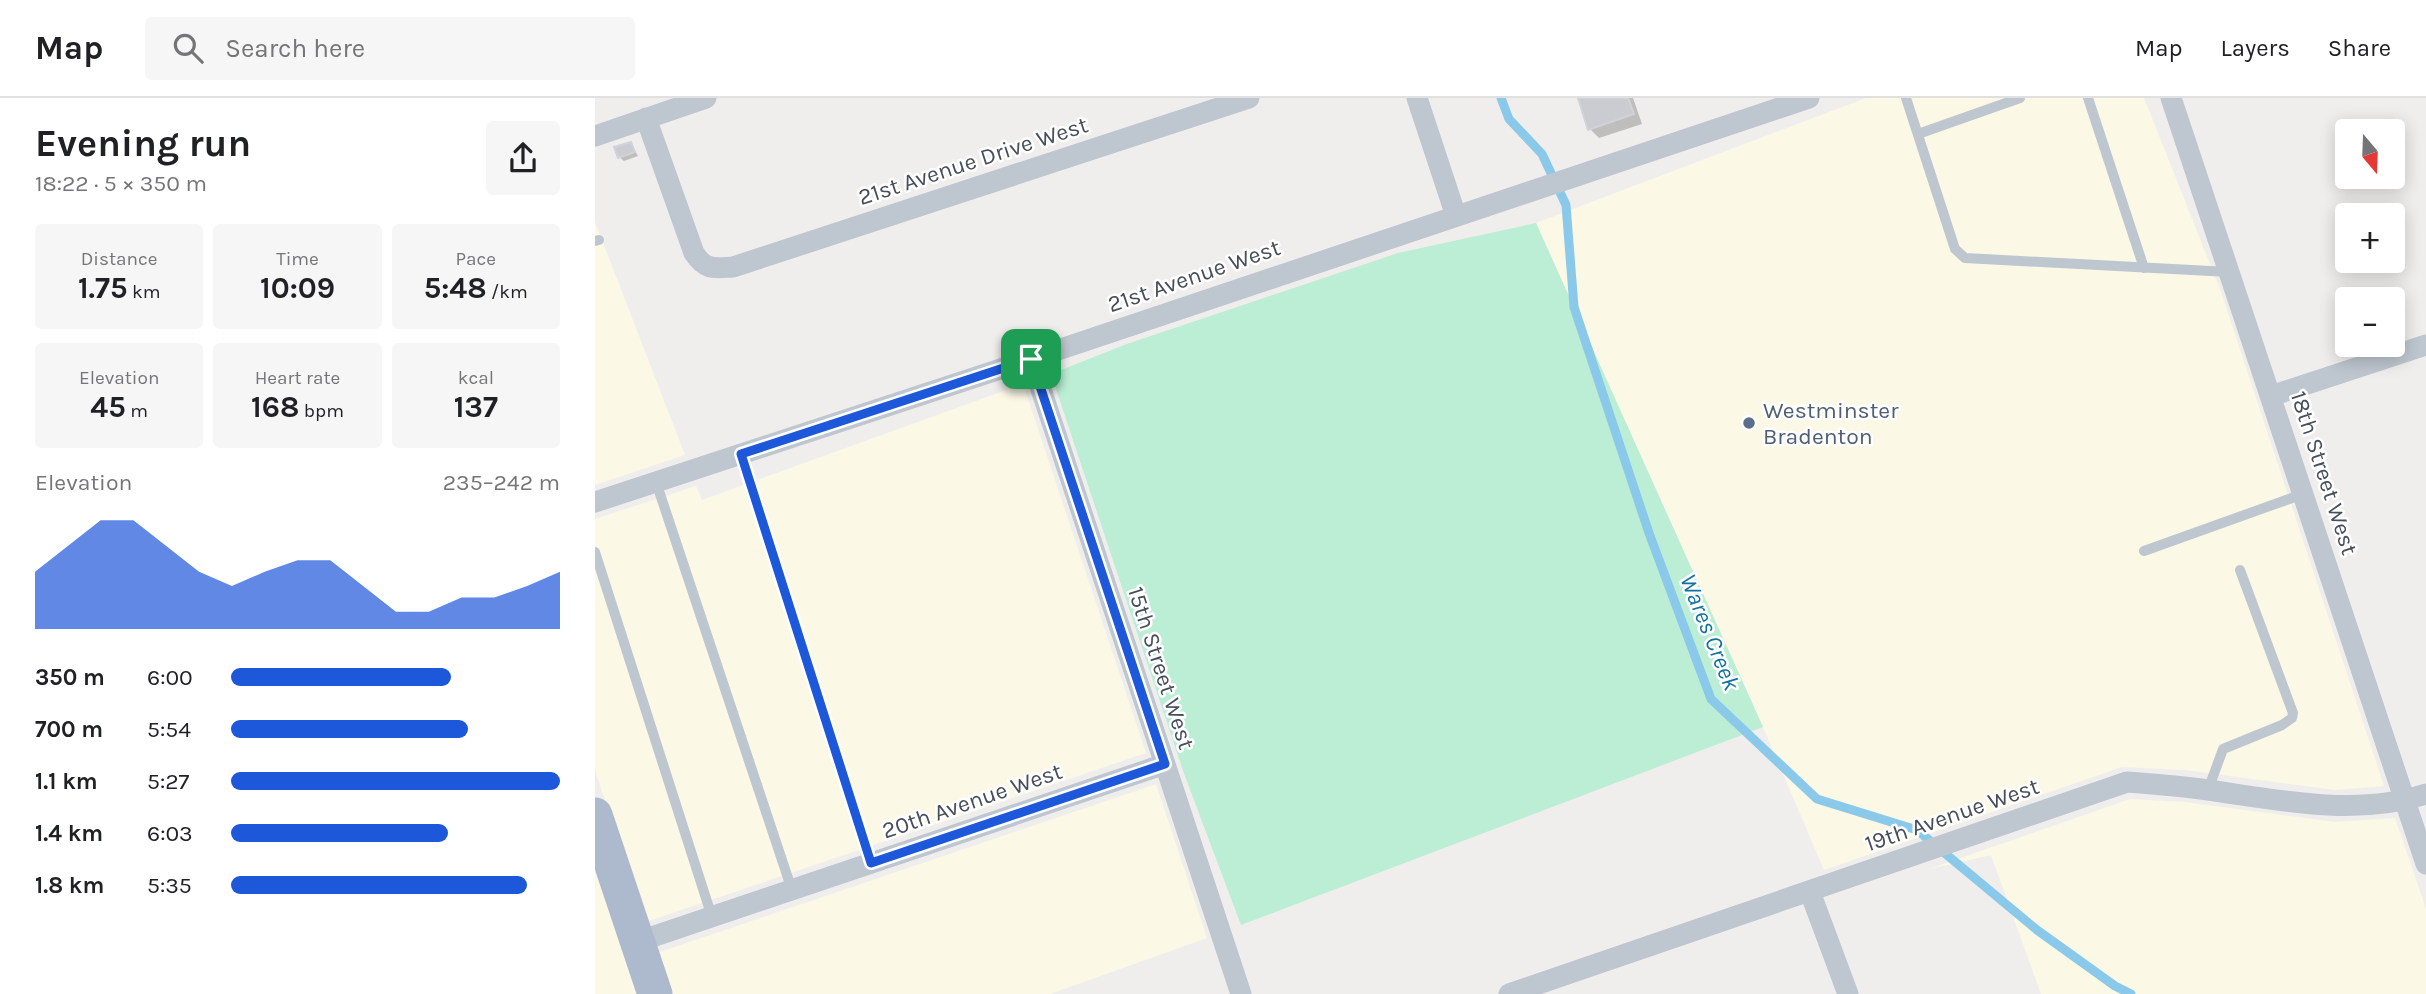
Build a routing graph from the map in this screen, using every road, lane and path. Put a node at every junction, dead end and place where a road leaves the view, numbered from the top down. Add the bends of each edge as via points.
1 (706, 98) edge
2 (1249, 98) edge
3 (1417, 98) edge
4 (1809, 98) edge
5 (1906, 98) edge
6 (2020, 98) edge
7 (2088, 98) edge
8 (2171, 98) edge
9 (646, 118) junction
10 (1918, 134) junction
11 (595, 136) edge
12 (1456, 216) junction
13 (2144, 268) junction
14 (2229, 272) junction
15 (2426, 345) edge
16 (1031, 359) junction
17 (2271, 396) junction
18 (741, 454) junction
19 (656, 482) junction
20 (2303, 494) junction
21 (595, 502) edge
22 (2144, 551) dead end
23 (595, 552) edge
24 (2240, 570) dead end
25 (1165, 764) junction
26 (2209, 790) junction
27 (2426, 794) edge
28 (2404, 801) junction
29 (595, 815) edge
30 (871, 863) junction
31 (2426, 864) edge
32 (792, 890) junction
33 (1811, 892) junction
34 (712, 917) junction
35 (637, 942) junction
36 (655, 994) edge
37 (1241, 994) edge
38 (1509, 994) edge
39 (1847, 994) edge

1 - 9 street
2 - 9 street, 21st Avenue Drive West via 733,267 712,268 701,264 694,253
3 - 12 street
4 - 12 street, 21st Avenue West
5 - 10 lane
6 - 10 lane
7 - 13 lane
8 - 14 street, 18th Street West
9 - 11 street
10 - 13 lane via 1955,249 1965,258
12 - 16 street, 21st Avenue West
13 - 14 lane
14 - 17 street, 18th Street West
15 - 17 street
16 - 18 street, 21st Avenue West
16 - 25 street, 15th Street West
17 - 20 street, 18th Street West
18 - 19 street, 21st Avenue West
18 - 30 lane
19 - 21 street, 21st Avenue West
19 - 32 lane
20 - 22 lane
20 - 28 street, 18th Street West
23 - 34 lane
24 - 26 lane via 2293,713 2282,725 2223,749
25 - 30 street, 20th Avenue West
25 - 37 street, 15th Street West
26 - 28 street, 19th Avenue West via 2336,806
26 - 33 street, 19th Avenue West via 2127,782
27 - 28 street, 19th Avenue West
28 - 31 street, 18th Street West
29 - 35 main road
30 - 32 street, 20th Avenue West
32 - 34 street, 20th Avenue West
33 - 38 street, 19th Avenue West
33 - 39 street
34 - 35 street, 20th Avenue West
35 - 36 main road

